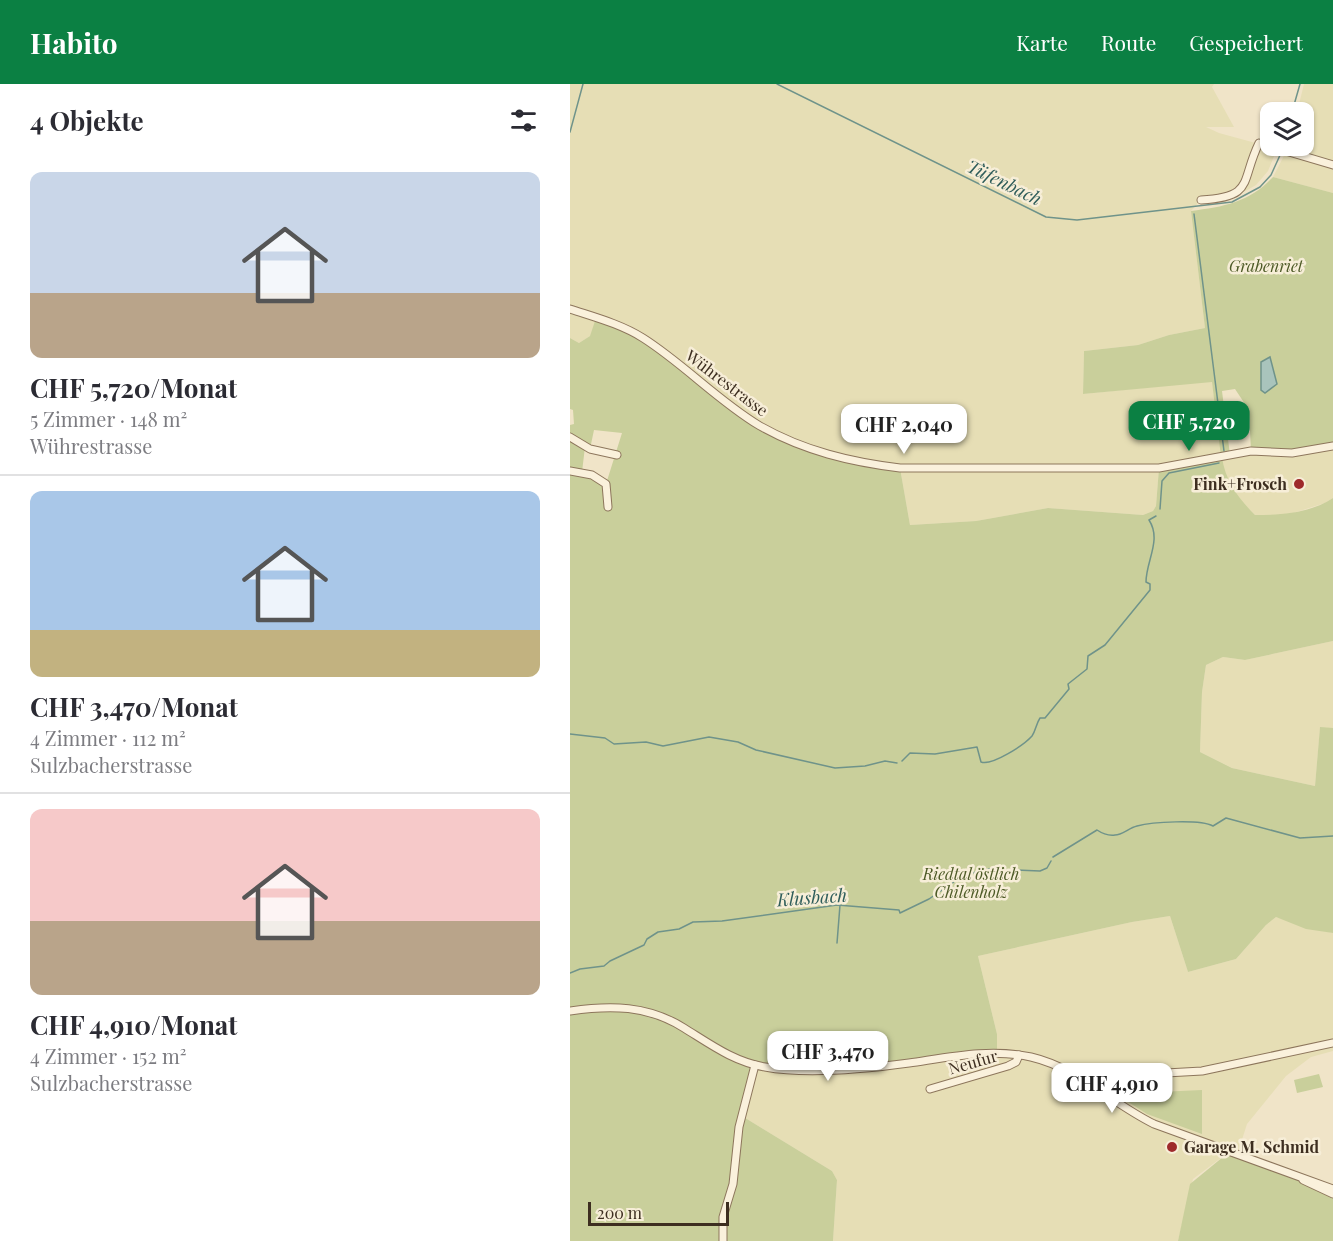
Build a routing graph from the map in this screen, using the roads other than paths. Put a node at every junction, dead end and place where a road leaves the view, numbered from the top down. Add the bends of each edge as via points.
1 (1333, 165) edge
2 (1201, 200) dead end
3 (570, 309) edge
4 (570, 438) edge
5 (1333, 446) edge
6 (617, 455) dead end
7 (570, 471) edge
8 (608, 507) dead end
9 (570, 1011) edge
10 (1333, 1043) edge
11 (1019, 1055) junction
12 (755, 1065) junction
13 (1097, 1088) junction
14 (930, 1089) dead end
15 (1298, 1177) junction
16 (1333, 1189) edge
17 (1333, 1194) edge
18 (723, 1241) edge

1 - 2 street via 1258,143 1239,192
3 - 5 street, Wührestrasse via 641,337 762,427 813,449 866,464 900,468 1159,468 1251,451 1292,453
4 - 6 street via 590,449
7 - 8 street via 592,475 606,484
9 - 12 street via 608,1006 643,1010 673,1021 725,1054
10 - 13 street via 1202,1071 1112,1076
11 - 12 street via 976,1053 850,1068 789,1070
11 - 13 street via 1056,1065
11 - 14 street, Neufur via 1008,1066
12 - 18 street via 739,1127 733,1184 723,1218
13 - 15 street via 1154,1124
15 - 16 street
15 - 17 street

